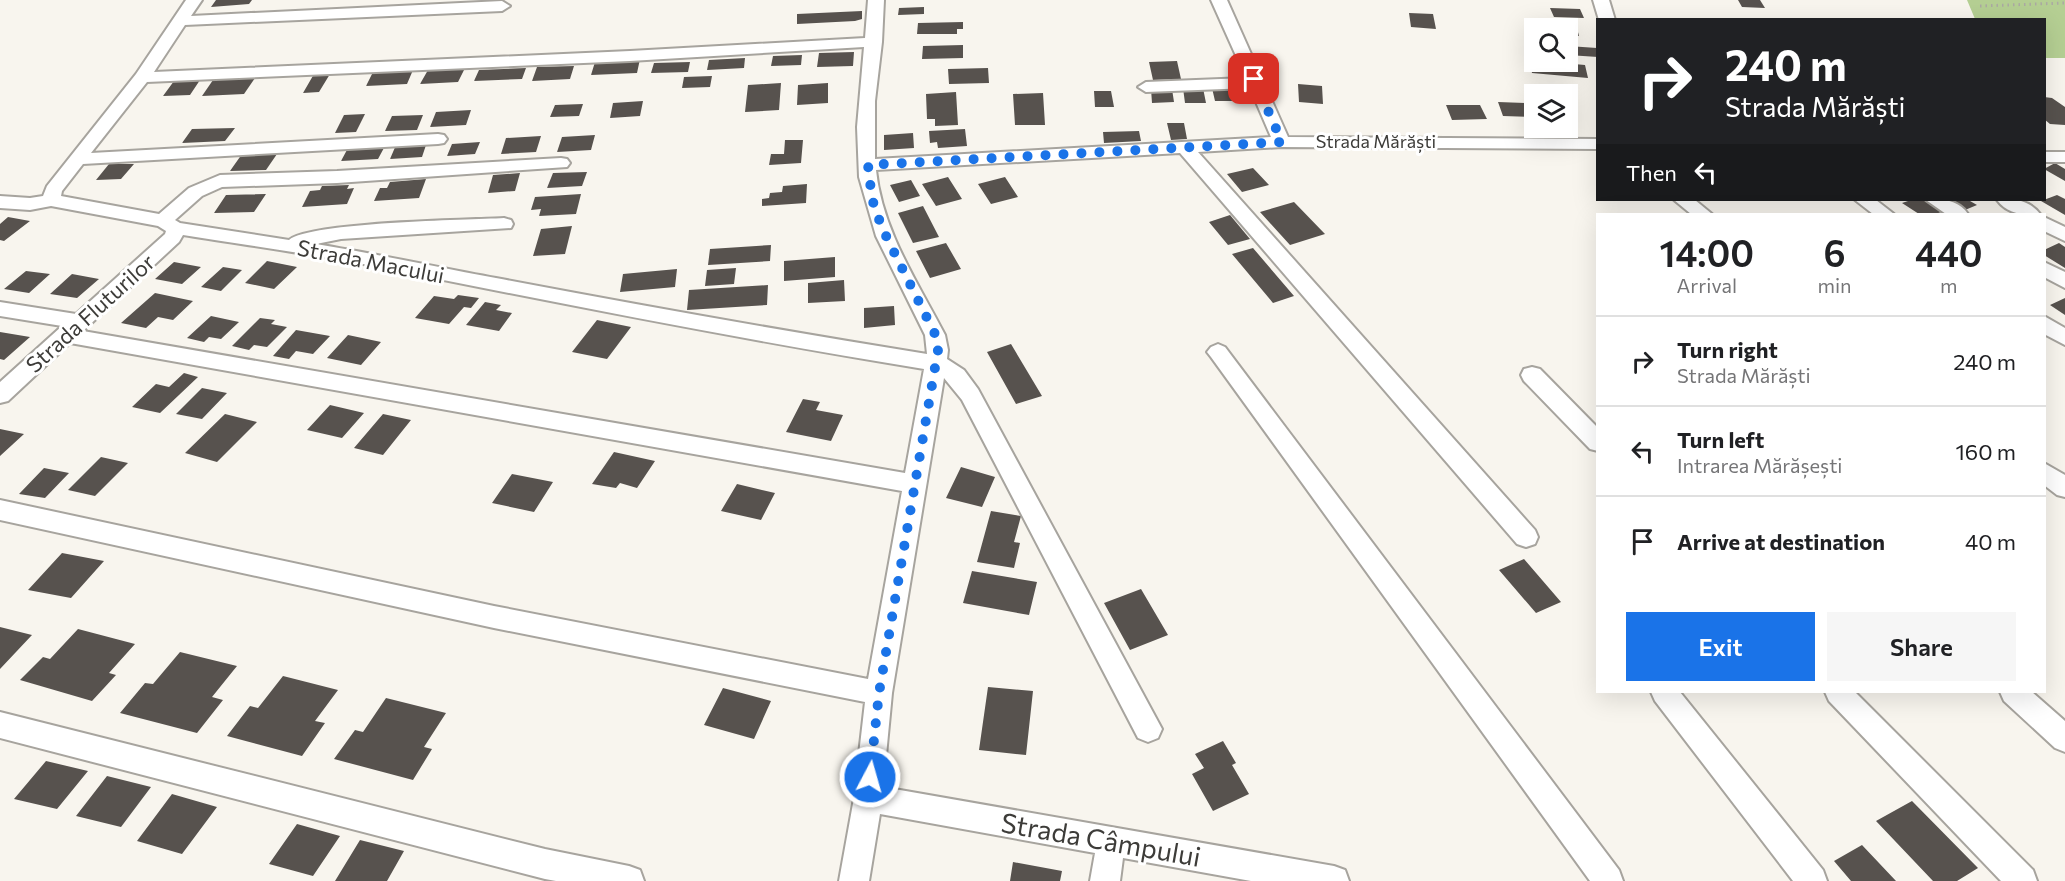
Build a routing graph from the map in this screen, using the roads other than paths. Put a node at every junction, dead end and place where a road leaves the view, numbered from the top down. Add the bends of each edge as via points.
1 (194, 0) edge
2 (876, 0) edge
3 (1219, 0) edge
4 (1601, 0) edge
5 (502, 6) dead end
6 (1606, 18) edge
7 (180, 21) junction
8 (874, 42) junction
9 (142, 77) junction
10 (1256, 83) junction
11 (1146, 87) dead end
12 (438, 139) dead end
13 (1282, 142) junction
14 (1596, 144) edge
15 (1183, 146) junction
16 (2046, 157) edge
17 (2065, 157) edge
18 (77, 159) junction
19 (561, 163) dead end
20 (868, 165) junction
21 (51, 200) junction
22 (1684, 201) edge
23 (1866, 201) edge
24 (1937, 201) edge
25 (2008, 201) edge
26 (0, 202) edge
27 (1702, 213) edge
28 (1884, 213) edge
29 (1957, 213) edge
30 (2029, 213) edge
31 (504, 224) dead end
32 (2046, 224) edge
33 (169, 225) junction
34 (2065, 235) edge
35 (284, 245) junction
36 (2046, 269) edge
37 (2065, 281) edge
38 (0, 309) edge
39 (2046, 325) edge
40 (73, 329) junction
41 (2065, 338) edge
42 (1218, 352) dead end
43 (937, 363) junction
44 (1532, 375) dead end
45 (0, 395) edge
46 (1596, 441) edge
47 (2046, 474) edge
48 (915, 484) junction
49 (2065, 488) edge
50 (0, 510) edge
51 (1526, 537) dead end
52 (879, 693) junction
53 (1665, 693) edge
54 (1839, 693) edge
55 (2014, 693) edge
56 (0, 725) edge
57 (1148, 729) dead end
58 (2065, 739) edge
59 (868, 798) junction
60 (1111, 841) junction
61 (628, 881) edge
62 (854, 881) edge
63 (1105, 881) edge
64 (1334, 881) edge
65 (1608, 881) edge
66 (1812, 881) edge
67 (2022, 881) edge

1 - 7 street
2 - 8 street
3 - 10 street
4 - 6 street
5 - 7 street
7 - 9 street
8 - 9 street
8 - 20 street via 865,114
9 - 18 street
10 - 11 street
10 - 13 street
12 - 18 street
13 - 14 street, Strada Mărăști
13 - 15 street, Strada Mărăști
15 - 20 street, Strada Mărăști
15 - 51 street
16 - 17 street
18 - 21 street via 53,190
19 - 33 street, Strada Fluturilor via 220,181 190,194
20 - 43 street via 872,199 882,228 935,334
21 - 26 street, Strada Macului via 30,204
21 - 33 street, Strada Macului
22 - 27 street
23 - 28 street
24 - 29 street
25 - 30 street
31 - 35 street via 341,233
32 - 34 street
33 - 35 street, Strada Macului
33 - 40 street, Strada Fluturilor via 175,233 172,238
35 - 43 street, Strada Macului via 772,337
36 - 37 street
38 - 40 street
39 - 41 street
40 - 45 street, Strada Fluturilor
40 - 48 street
42 - 65 street
43 - 48 street
43 - 57 street via 956,376 970,394
44 - 46 street
47 - 49 street
48 - 52 street
50 - 52 street via 494,617
52 - 59 street
53 - 66 street
54 - 67 street
55 - 58 street
56 - 61 street via 545,864
59 - 60 street, Strada Câmpului
59 - 62 street
60 - 63 street
60 - 64 street, Strada Câmpului

